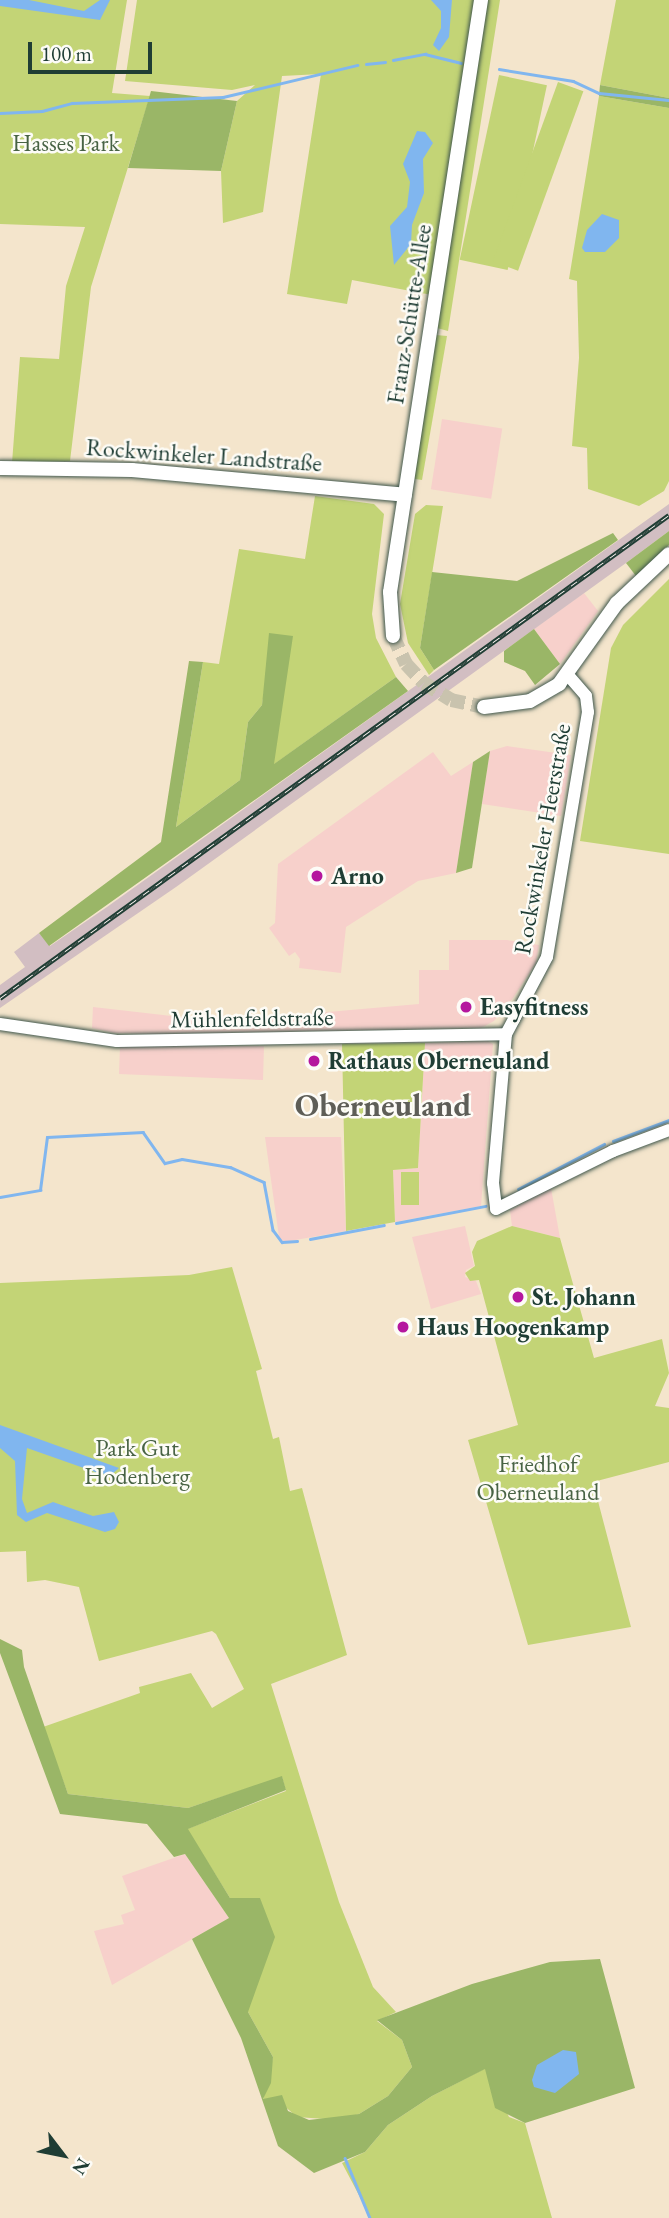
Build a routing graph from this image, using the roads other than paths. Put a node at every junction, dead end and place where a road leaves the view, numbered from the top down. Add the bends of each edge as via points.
1 (481, 0) edge
2 (0, 468) edge
3 (405, 495) junction
4 (669, 554) edge
5 (393, 636) tunnel mouth
6 (567, 674) junction
7 (484, 707) tunnel mouth
8 (0, 1024) edge
9 (506, 1034) junction
10 (669, 1130) edge

1 - 3 main road, Franz-Schütte-Allee
2 - 3 main road, Rockwinkeler Landstraße via 145,470
3 - 5 main road, Franz-Schütte-Allee via 390,592
4 - 6 main road via 617,603
6 - 7 main road via 530,701
6 - 9 street, Rockwinkeler Heerstraße via 586,696 588,712 556,914 541,974 515,1011
8 - 9 street, Mühlenfeldstraße via 117,1041
9 - 10 street, Rockwinkeler Heerstraße via 493,1183 496,1209 613,1151

